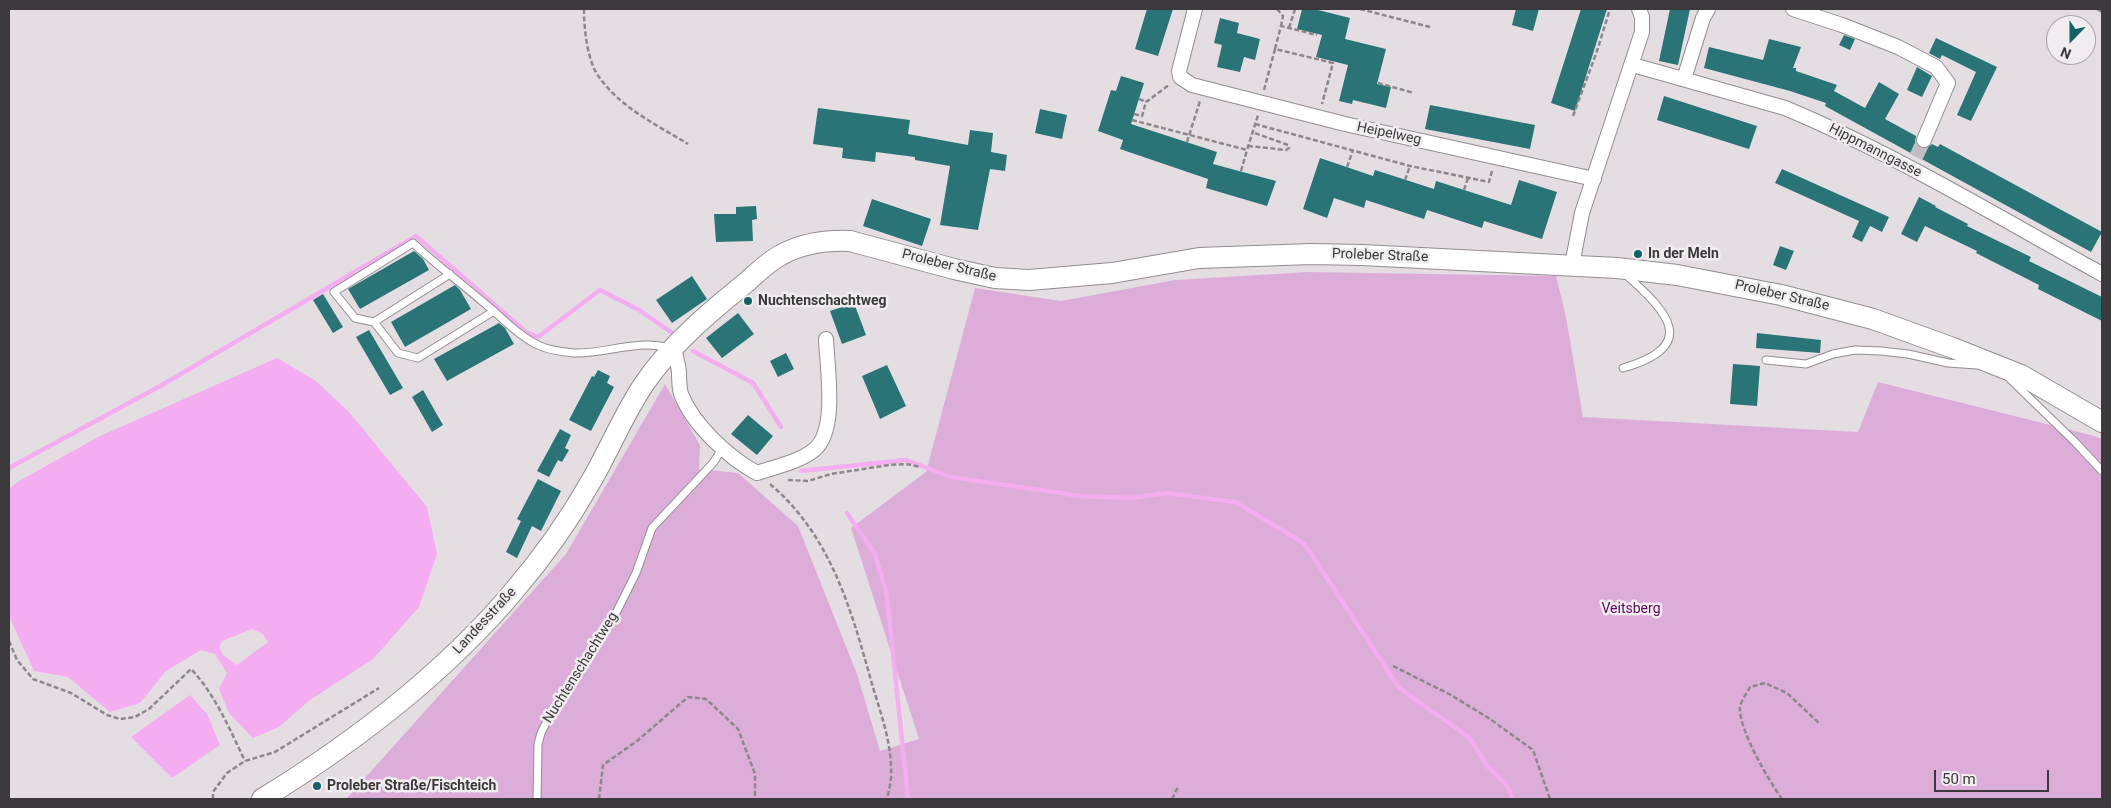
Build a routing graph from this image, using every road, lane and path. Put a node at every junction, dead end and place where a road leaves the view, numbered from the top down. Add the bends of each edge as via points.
1 (584, 9) edge
2 (1195, 9) edge
3 (1277, 9) edge
4 (1295, 9) edge
5 (1360, 9) edge
6 (1610, 9) edge
7 (1639, 9) edge
8 (1708, 9) edge
9 (1793, 9) edge
10 (2096, 9) edge
11 (2102, 12) edge
12 (1280, 26) junction
13 (1430, 27) dead end
14 (1289, 28) junction
15 (1317, 35) dead end
16 (1275, 49) junction
17 (1633, 65) junction
18 (1183, 79) junction
19 (1684, 79) junction
20 (1378, 83) dead end
21 (1414, 93) dead end
22 (1139, 100) dead end
23 (1146, 102) junction
24 (1261, 103) junction
25 (1134, 114) dead end
26 (1573, 116) dead end
27 (1319, 118) junction
28 (1195, 119) dead end
29 (1132, 120) dead end
30 (1255, 124) dead end
31 (1190, 135) junction
32 (1924, 140) tunnel mouth
33 (1188, 142) dead end
34 (688, 144) dead end
35 (1248, 146) junction
36 (1247, 150) junction
37 (1353, 150) junction
38 (1495, 157) junction
39 (1410, 166) junction
40 (1347, 167) dead end
41 (1241, 171) dead end
42 (1468, 178) junction
43 (1594, 179) junction
44 (1405, 180) dead end
45 (1464, 190) dead end
46 (1572, 265) junction
47 (1617, 268) junction
48 (450, 274) junction
49 (2102, 274) edge
50 (494, 312) junction
51 (374, 322) junction
52 (826, 339) dead end
53 (674, 349) junction
54 (1766, 360) dead end
55 (1997, 365) junction
56 (1623, 368) dead end
57 (645, 384) joint
58 (2102, 422) edge
59 (722, 449) junction
60 (921, 467) dead end
61 (2102, 471) edge
62 (757, 473) junction
63 (9, 642) edge
64 (1392, 666) dead end
65 (379, 688) dead end
66 (1819, 723) dead end
67 (245, 761) junction
68 (1178, 787) dead end
69 (213, 799) edge
70 (262, 799) edge
71 (537, 799) edge
72 (599, 799) edge
73 (755, 799) edge
74 (887, 799) edge
75 (1172, 799) edge
76 (1550, 799) edge
77 (1782, 799) edge

1 - 34 path via 587,44 598,76 623,103
2 - 18 street via 1180,62 1179,71
3 - 12 path via 1283,16
4 - 14 path
5 - 13 path
6 - 26 path
7 - 17 street via 1642,32
8 - 19 street
9 - 32 street via 1898,47 1936,67 1948,83
10 - 11 path
12 - 14 path
12 - 16 path
14 - 15 path
16 - 24 path
16 - 27 path via 1333,63
17 - 19 street, Hippmanngasse
17 - 43 street
18 - 23 path
18 - 24 street, Heipelweg
19 - 49 street, Hippmanngasse via 1785,108 1914,162
20 - 21 path
22 - 23 path
23 - 25 path via 1142,116
24 - 27 street, Heipelweg
27 - 38 street, Heipelweg
28 - 31 path
29 - 31 path
30 - 37 path
31 - 33 path
31 - 36 path
35 - 35 path via 1286,150 1289,148 1252,132
35 - 36 path
36 - 41 path
37 - 39 path
37 - 40 path
38 - 42 path via 1489,182
38 - 43 street, Heipelweg
39 - 42 path
39 - 44 path
42 - 45 path
43 - 46 street via 1582,213
46 - 47 main road, Proleber Straße
46 - 53 main road, Proleber Straße via 1362,254 1254,255 1199,258 1112,273 1029,280 995,278 866,244 834,240 780,255
47 - 55 main road, Proleber Straße via 1713,281 1824,305
47 - 56 lane via 1664,313 1670,333 1663,350 1654,358
48 - 50 lane
48 - 51 lane
48 - 51 lane via 413,243 334,292 355,318
50 - 51 lane via 418,358 398,354
50 - 53 lane via 522,336 542,347 574,353 644,345
52 - 62 street via 829,420 824,437 815,450
53 - 57 main road, Proleber Straße
53 - 59 street via 681,394
54 - 55 lane via 1806,364 1855,350 1881,351 1966,366
55 - 58 main road, Proleber Straße via 2042,386
55 - 61 lane
57 - 70 main road, Landesstraße via 566,524 513,593 443,665 382,717 307,772
59 - 62 street
59 - 71 lane, Nuchtenschachtweg via 652,528 636,573 615,615 548,720 538,744
60 - 62 path via 889,465 830,474 808,481
62 - 74 path via 800,516 838,577 852,614 885,731 891,769
63 - 67 path via 17,660 33,679 71,693 107,716 120,719 134,717 149,709 191,669 201,680
64 - 76 path via 1451,695 1532,750
65 - 67 path via 275,752
66 - 77 path via 1787,692 1765,683 1750,687 1740,708 1746,730 1765,774
67 - 69 path via 227,773 213,792
68 - 75 path
72 - 73 path via 603,765 688,697 706,698 738,729 755,774

